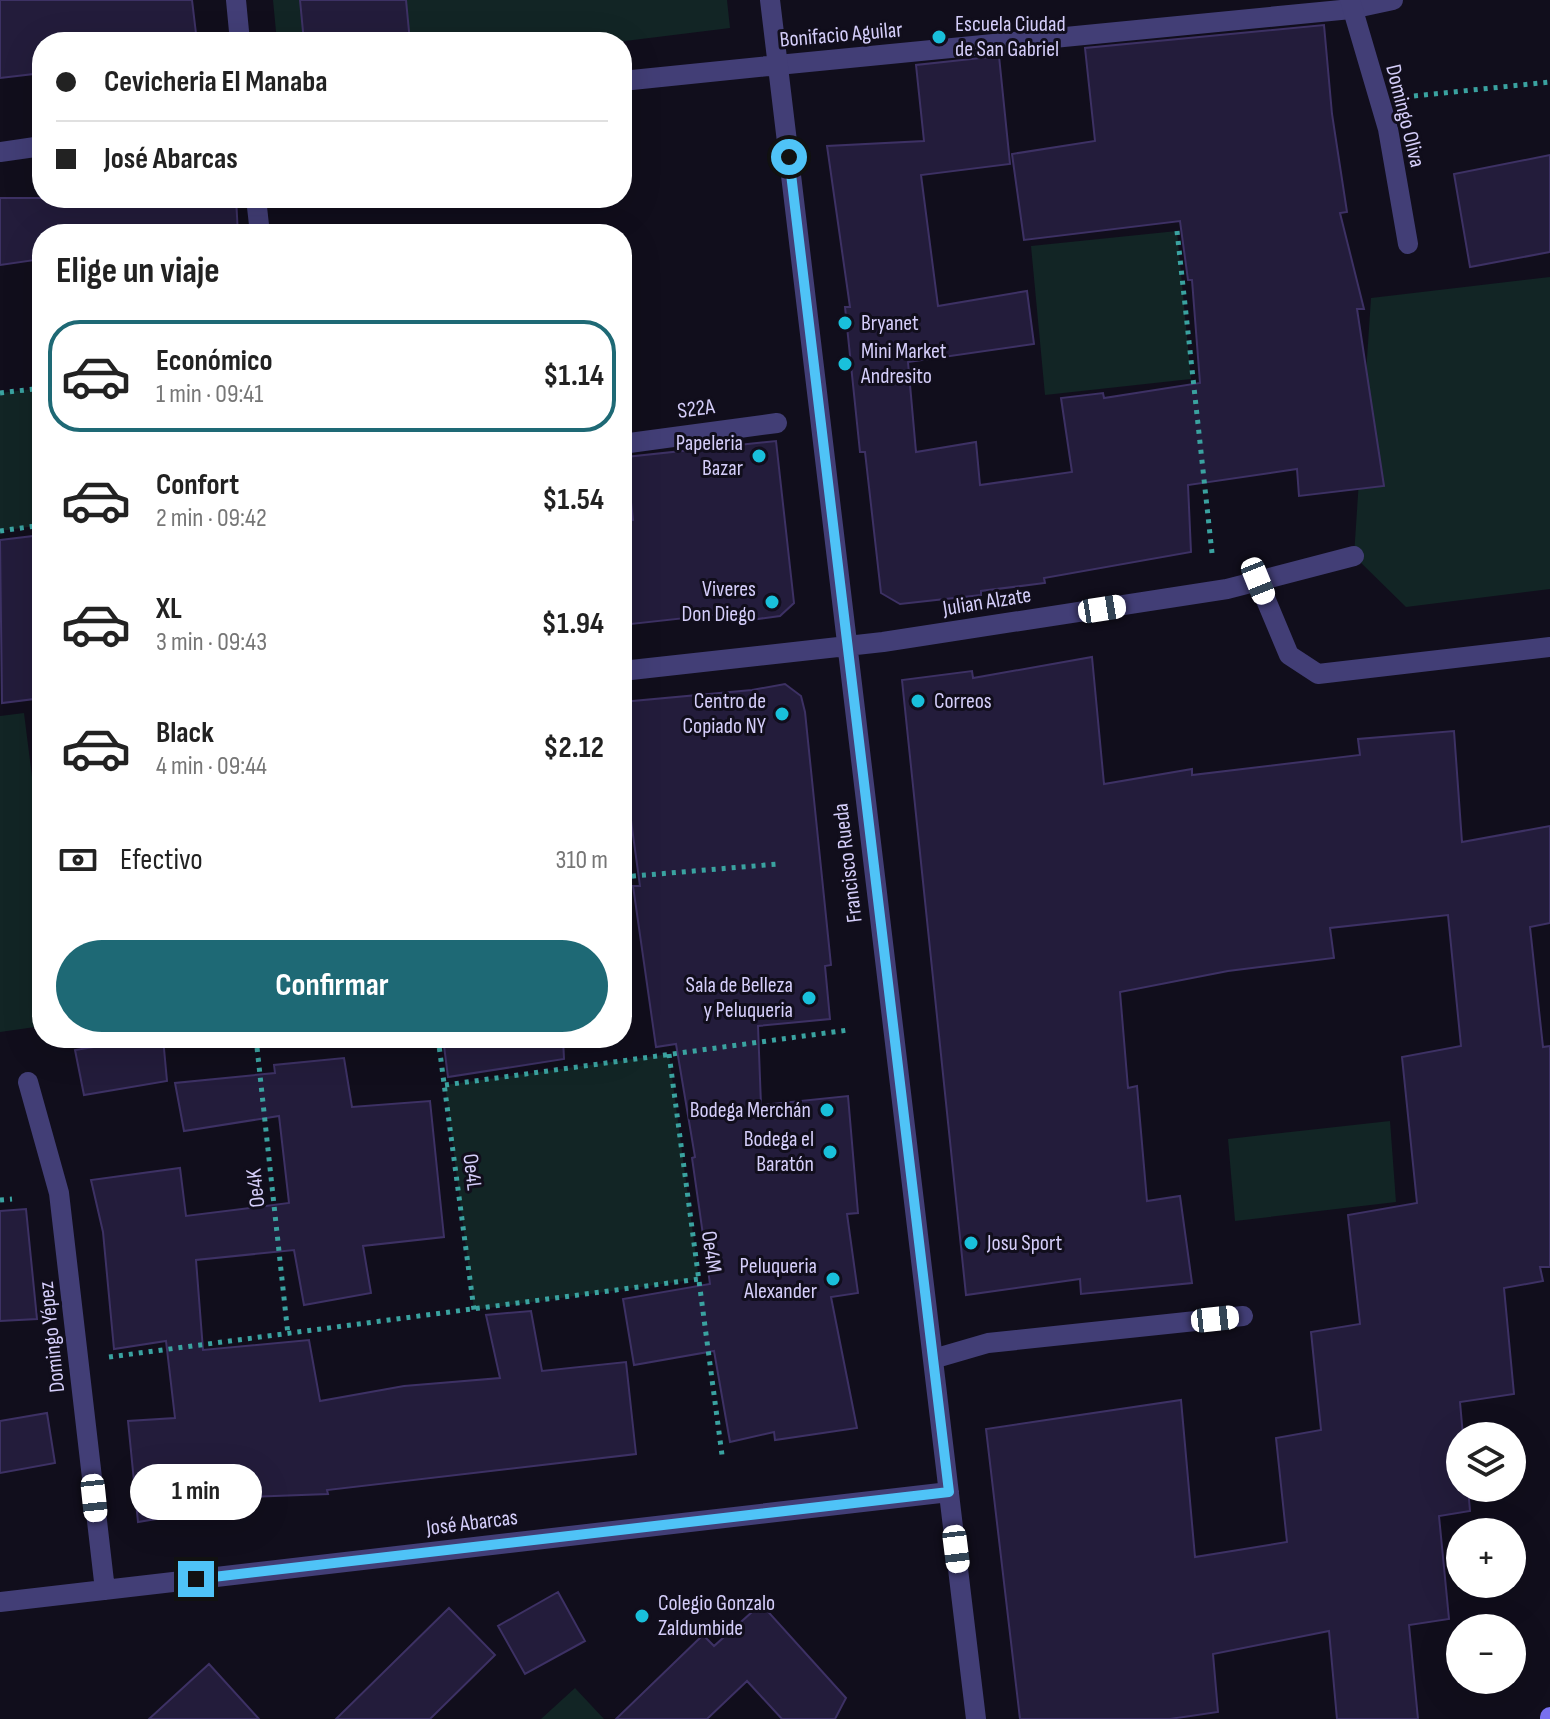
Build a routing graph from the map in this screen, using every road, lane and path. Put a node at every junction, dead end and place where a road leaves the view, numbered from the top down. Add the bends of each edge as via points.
1 (236, 0) edge
2 (770, 0) edge
3 (1393, 0) edge
4 (1351, 5) edge
5 (239, 32) edge
6 (778, 65) junction
7 (632, 80) edge
8 (1550, 82) edge
9 (1413, 96) dead end
10 (32, 147) edge
11 (0, 152) edge
12 (1177, 231) dead end
13 (1408, 244) dead end
14 (32, 389) edge
15 (0, 393) edge
16 (777, 423) dead end
17 (632, 443) edge
18 (32, 526) edge
19 (0, 531) edge
20 (1212, 553) dead end
21 (1354, 556) dead end
22 (1258, 581) junction
23 (845, 646) junction
24 (1550, 647) edge
25 (632, 670) edge
26 (778, 864) dead end
27 (632, 876) edge
28 (848, 1030) dead end
29 (257, 1048) edge
30 (439, 1048) edge
31 (669, 1054) junction
32 (28, 1082) dead end
33 (445, 1085) junction
34 (12, 1199) dead end
35 (0, 1200) edge
36 (699, 1279) junction
37 (474, 1310) junction
38 (1243, 1316) dead end
39 (288, 1335) junction
40 (105, 1358) dead end
41 (933, 1359) junction
42 (722, 1455) dead end
43 (949, 1492) junction
44 (105, 1590) junction
45 (0, 1602) edge
46 (976, 1719) edge

1 - 5 street
2 - 6 street, Francisco Rueda
3 - 4 street, Bonifacio Aguilar
4 - 6 street, Bonifacio Aguilar
4 - 13 street, Domingo Oliva via 1388,129
6 - 7 street, Bonifacio Aguilar
6 - 23 street, Francisco Rueda
8 - 9 path
10 - 11 street
12 - 20 path
14 - 15 path
16 - 17 street, S22A
18 - 19 path
21 - 22 street, Julian Alzate
22 - 23 street, Julian Alzate
22 - 24 street via 1289,655 1318,674
23 - 25 street, Julian Alzate
23 - 41 street, Francisco Rueda
26 - 27 path
28 - 31 path
29 - 39 path, Oe4K
30 - 33 path, Oe4L
31 - 33 path
31 - 36 path, Oe4M
32 - 44 street, Domingo Yépez via 59,1193
33 - 37 path, Oe4L
34 - 35 path
36 - 37 path
36 - 42 path, Oe4M
37 - 39 path
38 - 41 street via 988,1343
39 - 40 path
41 - 43 street, Francisco Rueda
43 - 44 street, José Abarcas
43 - 46 street, Francisco Rueda
44 - 45 street, José Abarcas

